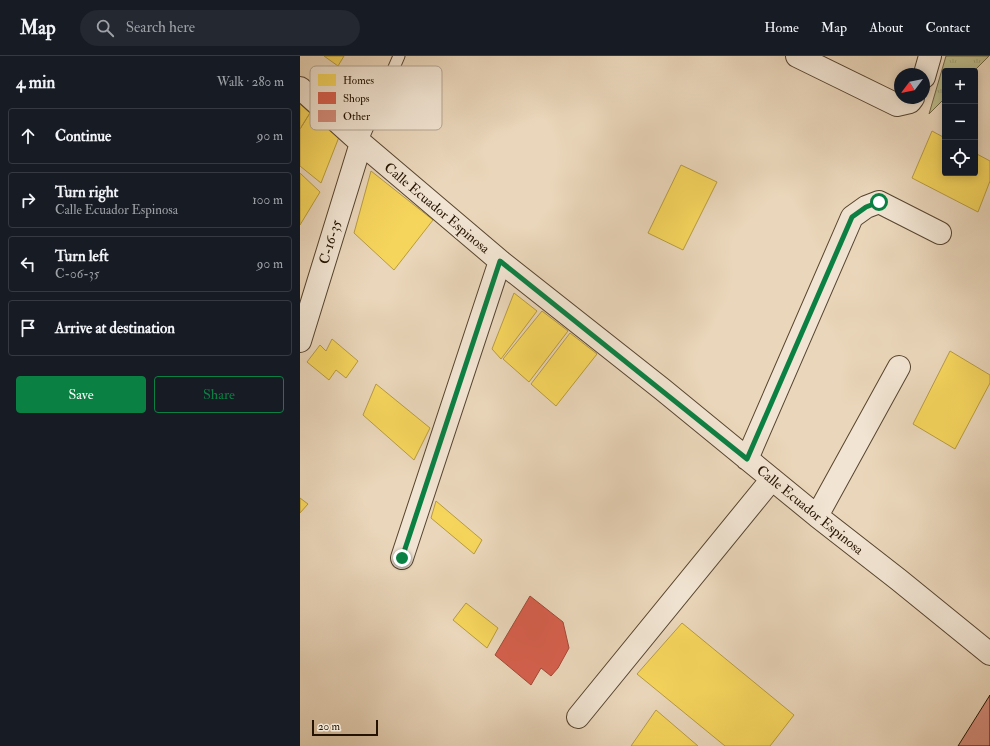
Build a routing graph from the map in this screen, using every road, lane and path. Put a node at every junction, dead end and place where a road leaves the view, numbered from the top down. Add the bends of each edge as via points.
1 (399, 56) edge
2 (797, 56) edge
3 (930, 56) edge
4 (395, 66) edge
5 (927, 68) edge
6 (300, 88) edge
7 (310, 97) edge
8 (894, 104) edge
9 (347, 130) edge
10 (367, 130) edge
11 (361, 143) junction
12 (940, 233) dead end
13 (500, 261) junction
14 (300, 341) edge
15 (899, 367) dead end
16 (747, 459) junction
17 (772, 479) junction
18 (816, 516) junction
19 (402, 558) dead end
20 (990, 654) edge
21 (578, 717) dead end

1 - 4 lane
2 - 8 street
3 - 5 street
6 - 7 street, Calle Ecuador Espinosa
9 - 11 street, Calle Ecuador Espinosa
10 - 11 lane
11 - 13 street, Calle Ecuador Espinosa
11 - 14 street, C-16-35
12 - 16 street via 879,202 852,217
13 - 16 street, Calle Ecuador Espinosa
13 - 19 street
15 - 18 street
16 - 17 street, Calle Ecuador Espinosa
17 - 18 street, Calle Ecuador Espinosa
17 - 21 street
18 - 20 street, Calle Ecuador Espinosa

